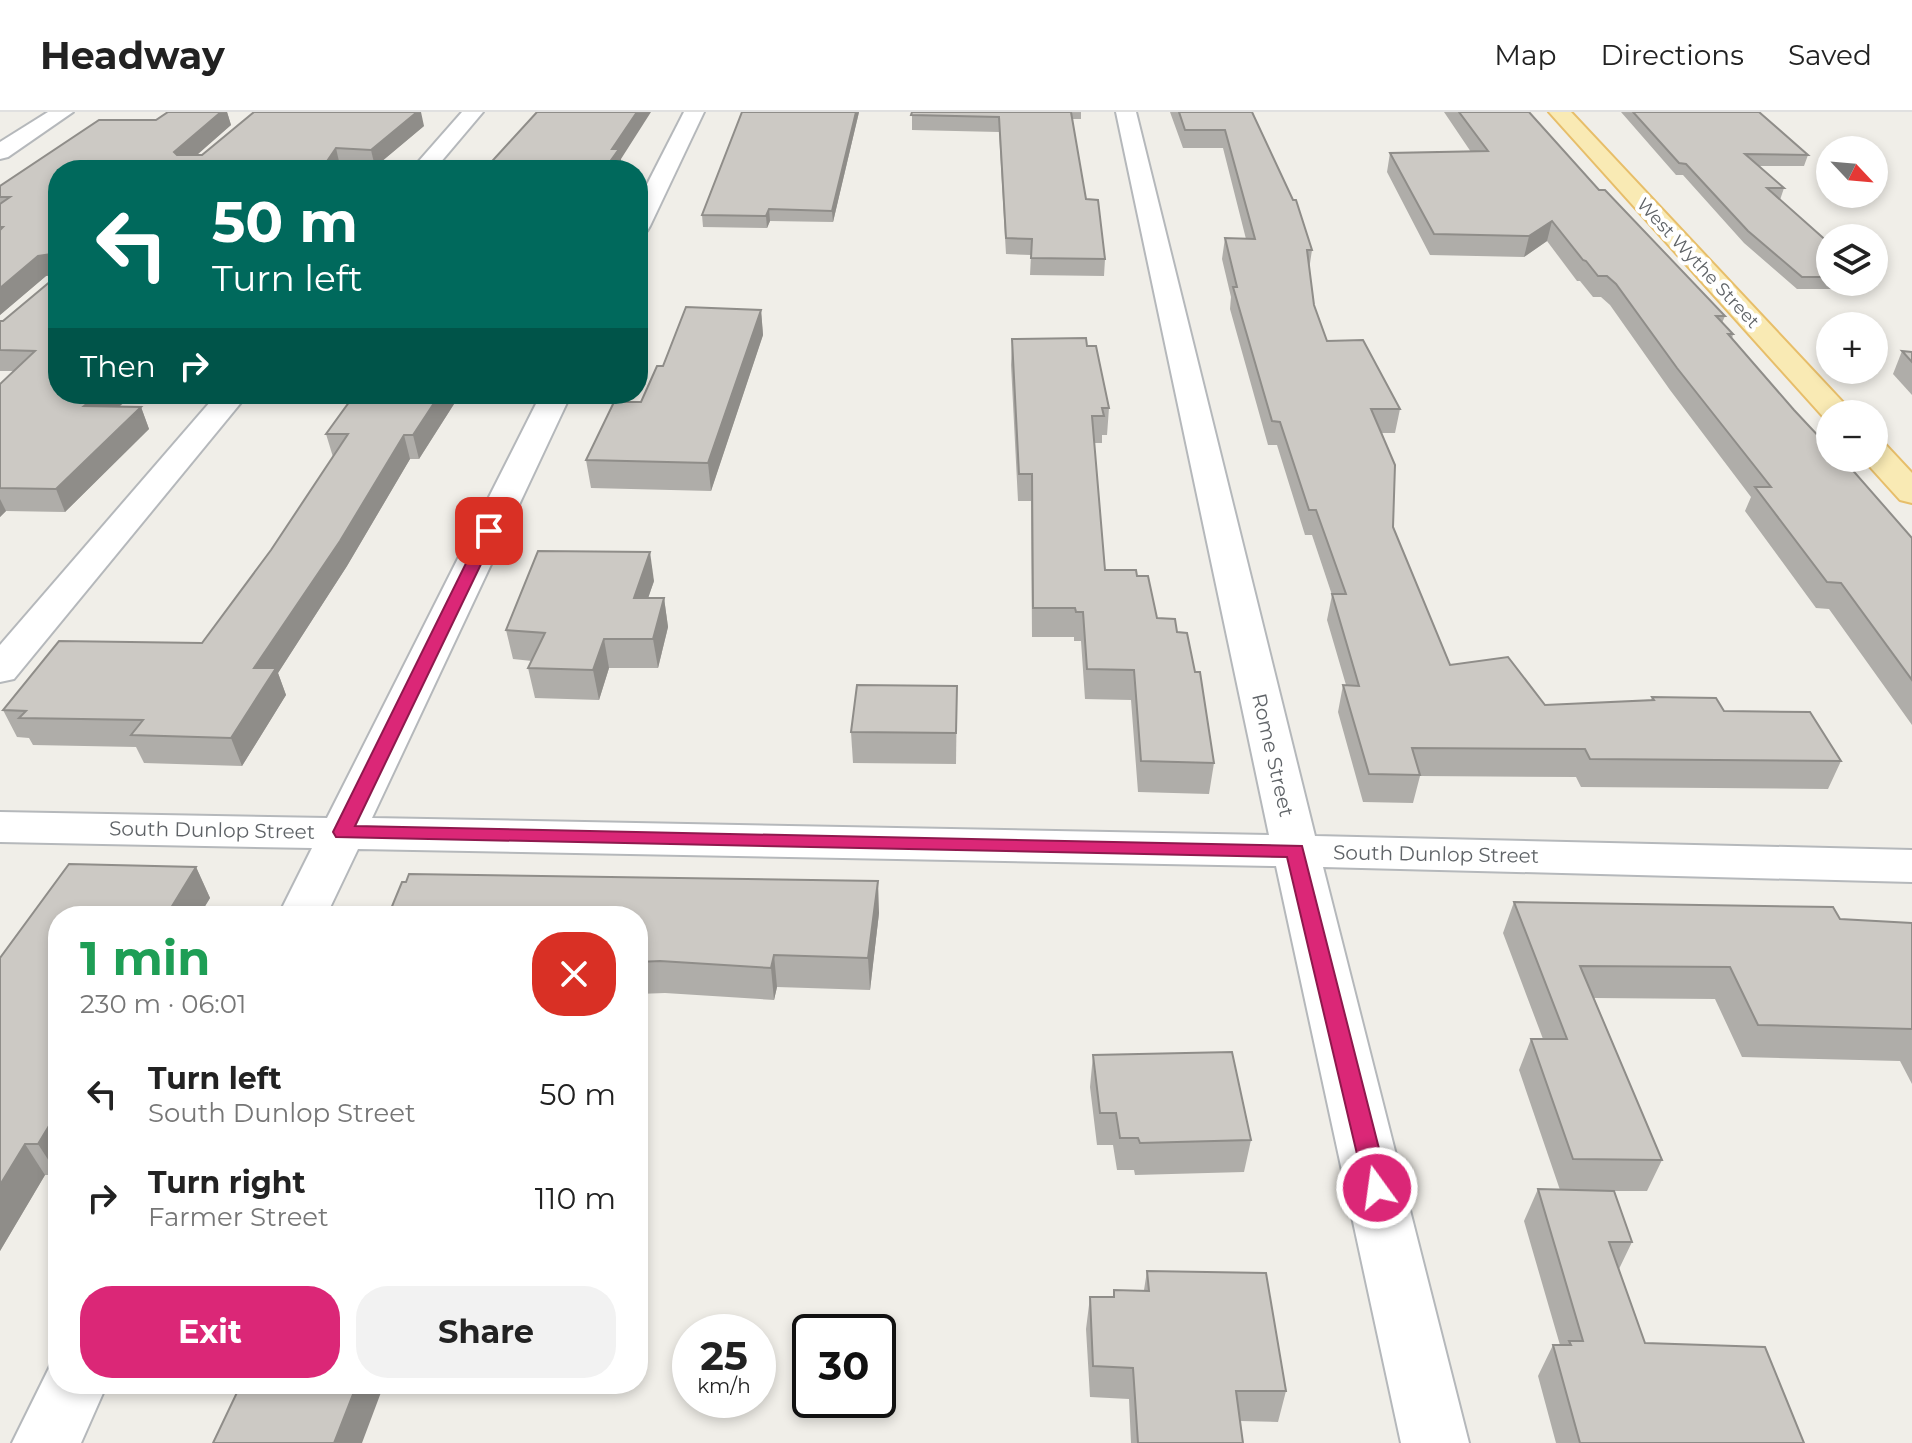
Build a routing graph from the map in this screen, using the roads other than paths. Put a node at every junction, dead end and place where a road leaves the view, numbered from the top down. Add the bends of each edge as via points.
1 (63, 112) edge
2 (473, 112) edge
3 (694, 112) edge
4 (1126, 112) edge
5 (1559, 112) edge
6 (0, 152) edge
7 (431, 160) edge
8 (648, 206) edge
9 (1825, 400) edge
10 (225, 404) edge
11 (551, 404) edge
12 (1888, 467) edge
13 (1912, 493) edge
14 (0, 670) edge
15 (0, 827) edge
16 (342, 832) junction
17 (1296, 851) junction
18 (1912, 866) edge
19 (307, 906) edge
20 (70, 1394) edge
21 (46, 1443) edge
22 (1435, 1443) edge

1 - 6 street
2 - 7 street
3 - 8 street
4 - 17 street, Rome Street
5 - 9 main road, West Wythe Street
10 - 14 street
11 - 16 street
12 - 13 main road
15 - 16 street, South Dunlop Street
16 - 17 street, South Dunlop Street
16 - 19 street
17 - 18 street, South Dunlop Street
17 - 22 street, Rome Street
20 - 21 street

